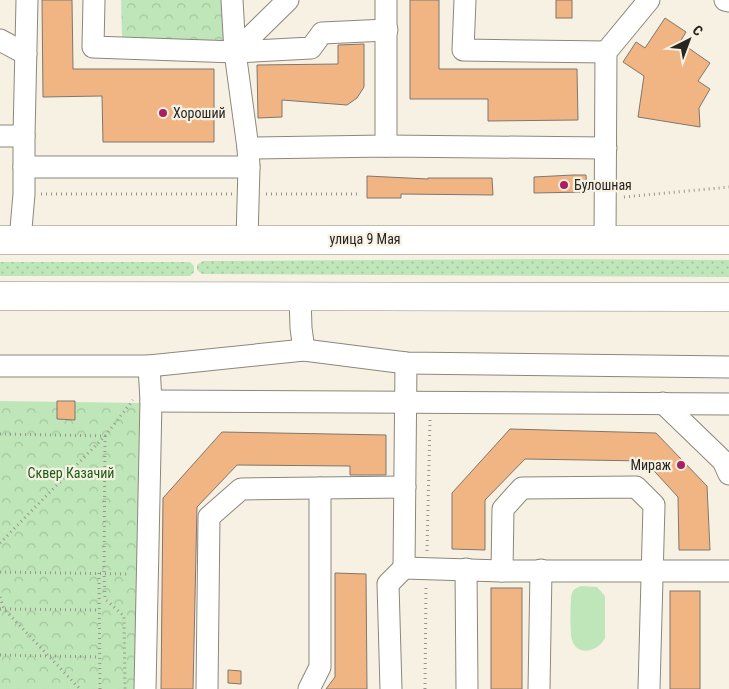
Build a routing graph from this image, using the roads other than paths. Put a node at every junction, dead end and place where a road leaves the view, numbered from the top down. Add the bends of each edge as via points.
1 (27, 0) edge
2 (94, 0) edge
3 (232, 0) edge
4 (288, 0) edge
5 (386, 0) edge
6 (465, 0) edge
7 (649, 0) edge
8 (725, 0) edge
9 (729, 2) edge
10 (387, 30) junction
11 (0, 40) edge
12 (235, 52) junction
13 (606, 52) junction
14 (26, 54) junction
15 (0, 136) edge
16 (24, 136) junction
17 (386, 146) junction
18 (606, 148) junction
19 (249, 158) junction
20 (24, 167) junction
21 (247, 239) junction
22 (605, 239) junction
23 (10, 240) edge
24 (729, 240) edge
25 (0, 296) edge
26 (300, 296) junction
27 (729, 297) edge
28 (304, 350) junction
29 (406, 363) junction
30 (0, 366) edge
31 (149, 366) junction
32 (729, 367) edge
33 (150, 397) junction
34 (406, 402) junction
35 (664, 404) junction
36 (729, 404) edge
37 (729, 474) edge
38 (405, 487) junction
39 (320, 488) junction
40 (404, 568) junction
41 (466, 570) junction
42 (502, 570) junction
43 (541, 570) junction
44 (653, 571) junction
45 (729, 571) edge
46 (145, 689) edge
47 (207, 689) edge
48 (309, 689) edge
49 (391, 689) edge
50 (467, 689) edge
51 (540, 689) edge
52 (650, 689) edge

1 - 14 street
2 - 12 street via 93,47
3 - 12 street
4 - 12 street
5 - 10 street
6 - 13 street via 463,50
7 - 13 street
8 - 9 street
10 - 12 street via 322,33 311,48
10 - 17 street
11 - 14 street
12 - 19 street
13 - 18 street
14 - 16 street
15 - 16 street
16 - 20 street
17 - 18 street
17 - 19 street
18 - 22 street
19 - 20 street
19 - 21 street
20 - 23 street via 24,194
21 - 22 main road, улица 9 Мая
21 - 23 main road, улица 9 Мая
22 - 24 main road, улица 9 Мая
25 - 26 main road
26 - 27 main road
26 - 28 street
28 - 29 street
28 - 31 street
29 - 32 street
29 - 34 street
30 - 31 street
31 - 33 street
33 - 34 street
33 - 46 street
34 - 35 street
34 - 38 street
35 - 36 street
35 - 37 street via 723,461
38 - 39 street
38 - 40 street
39 - 47 street via 241,488 209,517
39 - 48 street via 320,667
40 - 41 street
40 - 49 street via 388,584
41 - 42 street
41 - 50 street
42 - 43 street
42 - 44 street via 503,509 522,488 636,487 654,505
43 - 44 street
43 - 51 street
44 - 45 street
44 - 52 street

